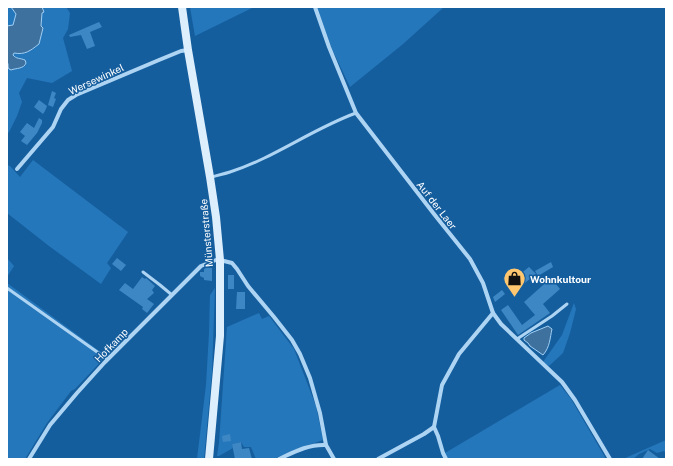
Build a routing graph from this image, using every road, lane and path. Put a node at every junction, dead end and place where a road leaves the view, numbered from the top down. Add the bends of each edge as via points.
1 (182, 7) edge
2 (315, 7) edge
3 (188, 50) junction
4 (356, 113) junction
5 (17, 169) dead end
6 (210, 177) junction
7 (220, 260) junction
8 (143, 272) dead end
9 (7, 288) edge
10 (172, 295) junction
11 (567, 304) dead end
12 (493, 313) junction
13 (517, 339) junction
14 (108, 359) junction
15 (434, 427) junction
16 (326, 445) junction
17 (29, 459) edge
18 (209, 459) edge
19 (279, 459) edge
20 (334, 459) edge
21 (378, 459) edge
22 (446, 459) edge
23 (610, 459) edge

1 - 3 main road, Münsterstraße
2 - 4 street, Auf der Laer
3 - 5 street, Wersewinkel via 158,60 68,100 53,127
3 - 6 main road, Münsterstraße
4 - 6 lane via 339,119 247,166
4 - 12 street, Auf der Laer via 470,259 483,283
6 - 7 main road, Münsterstraße
7 - 10 street, Hofkamp via 201,266
7 - 16 street via 232,263 292,340 310,378
7 - 18 main road, Münsterstraße via 220,336
8 - 10 lane
9 - 14 lane
10 - 14 street, Hofkamp
11 - 13 lane
12 - 13 street, Auf der Laer
12 - 15 street via 459,354 442,385
13 - 23 street, Auf der Laer via 562,382
14 - 17 street, Hofkamp via 50,425
15 - 21 street
15 - 22 street
16 - 19 street via 309,446
16 - 20 street

